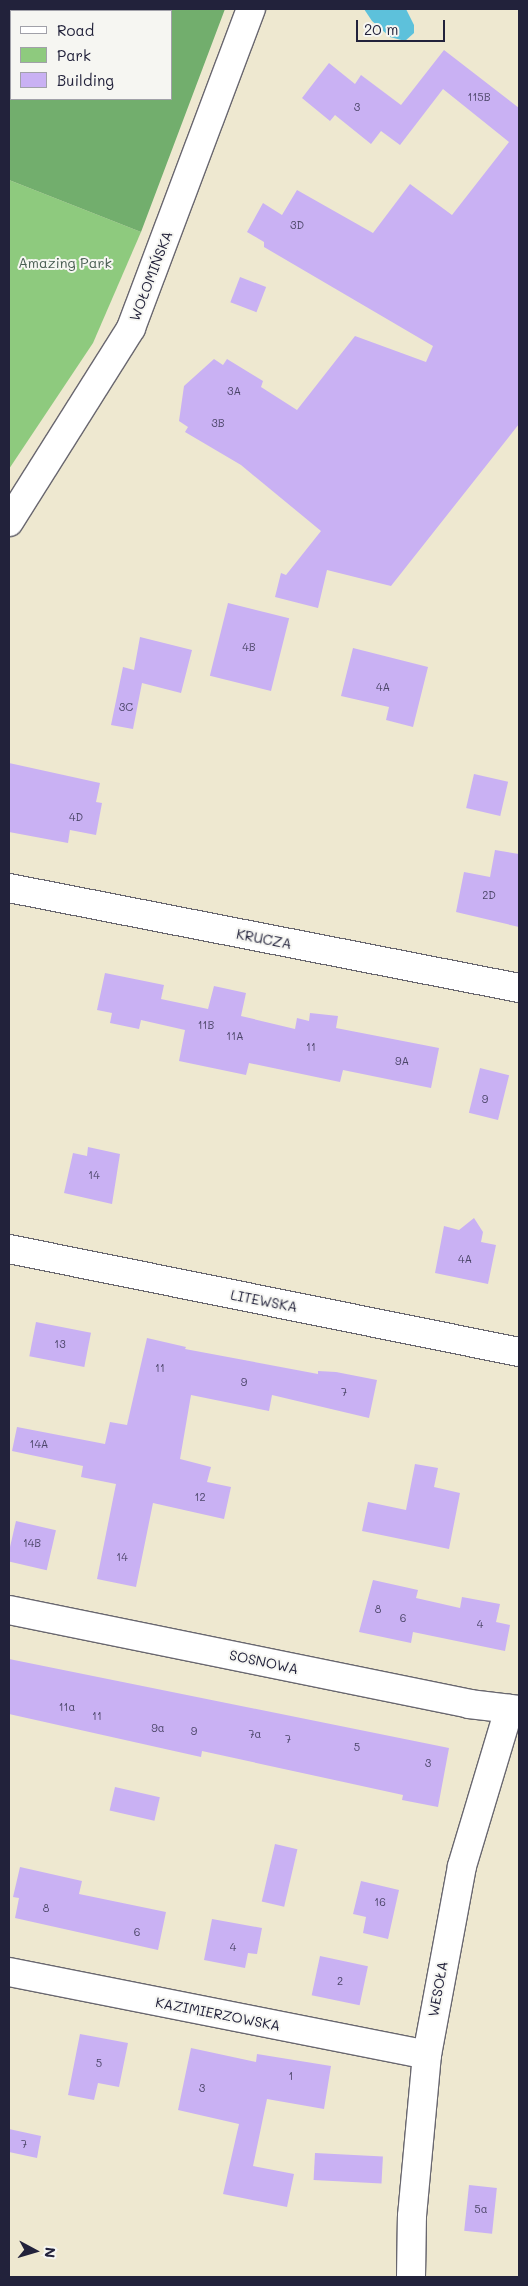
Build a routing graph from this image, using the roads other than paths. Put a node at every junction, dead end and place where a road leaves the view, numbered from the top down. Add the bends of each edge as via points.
1 (251, 9) edge
2 (9, 522) edge
3 (9, 888) edge
4 (519, 988) edge
5 (9, 1249) edge
6 (519, 1352) edge
7 (9, 1610) edge
8 (514, 1710) edge
9 (9, 1972) edge
10 (427, 2055) junction
11 (411, 2277) edge

1 - 2 street, WOŁOMIŃSKA via 131,328
3 - 4 street, KRUCZA
5 - 6 street, LITEWSKA
7 - 8 street, SOSNOWA via 469,1704
8 - 10 street, WESOŁA via 462,1866
9 - 10 street, KAZIMIERZOWSKA
10 - 11 street, WESOŁA via 412,2216

